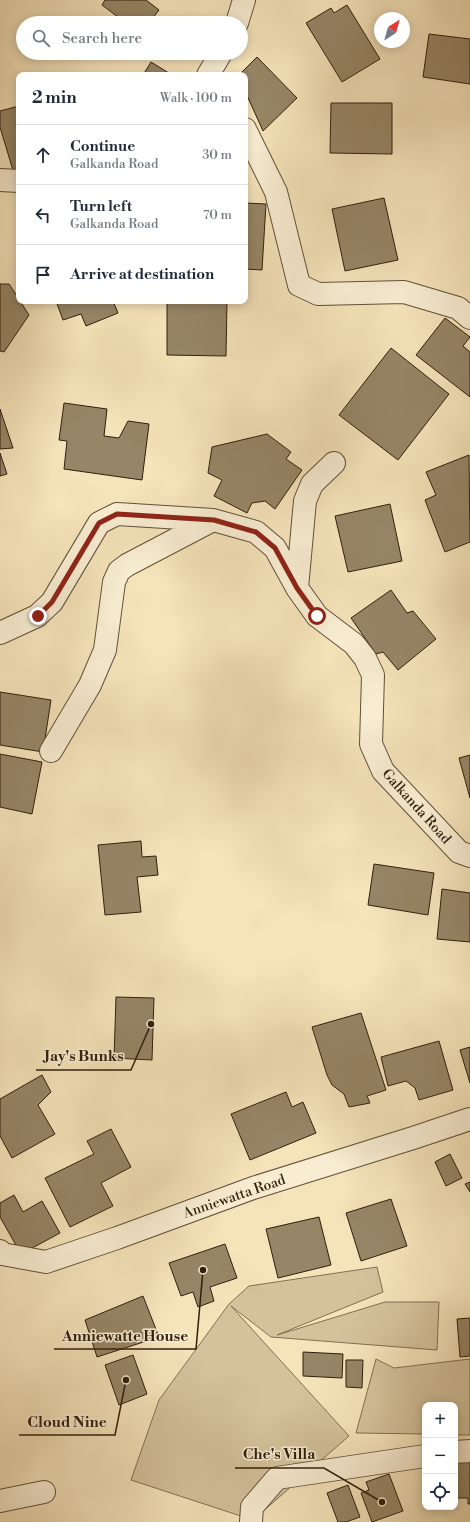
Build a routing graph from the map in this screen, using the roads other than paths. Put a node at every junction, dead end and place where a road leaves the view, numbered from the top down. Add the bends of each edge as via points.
1 (244, 0) edge
2 (239, 16) edge
3 (248, 135) edge
4 (0, 180) edge
5 (16, 181) edge
6 (470, 318) edge
7 (334, 463) dead end
8 (214, 520) junction
9 (297, 588) junction
10 (0, 633) edge
11 (51, 752) dead end
12 (470, 856) edge
13 (470, 1119) edge
14 (1, 1254) edge
15 (470, 1451) edge
16 (458, 1452) edge
17 (422, 1456) edge
18 (44, 1492) dead end
19 (0, 1502) edge
20 (251, 1522) edge

1 - 2 street
3 - 6 street via 276,192 298,285 318,294 404,292 458,308
4 - 5 street
7 - 9 street via 312,484 305,501
8 - 9 street, Galkanda Road via 256,532 275,548
8 - 10 street, Galkanda Road via 117,514 99,523 52,602 38,616
8 - 11 street via 119,571 114,582 105,650 90,685
9 - 12 street, Galkanda Road via 317,616 354,644 366,658 373,675 371,744 383,770 459,852
13 - 14 street, Anniewatta Road via 253,1188 46,1262
15 - 16 street
17 - 20 street via 277,1478 252,1507
18 - 19 street

